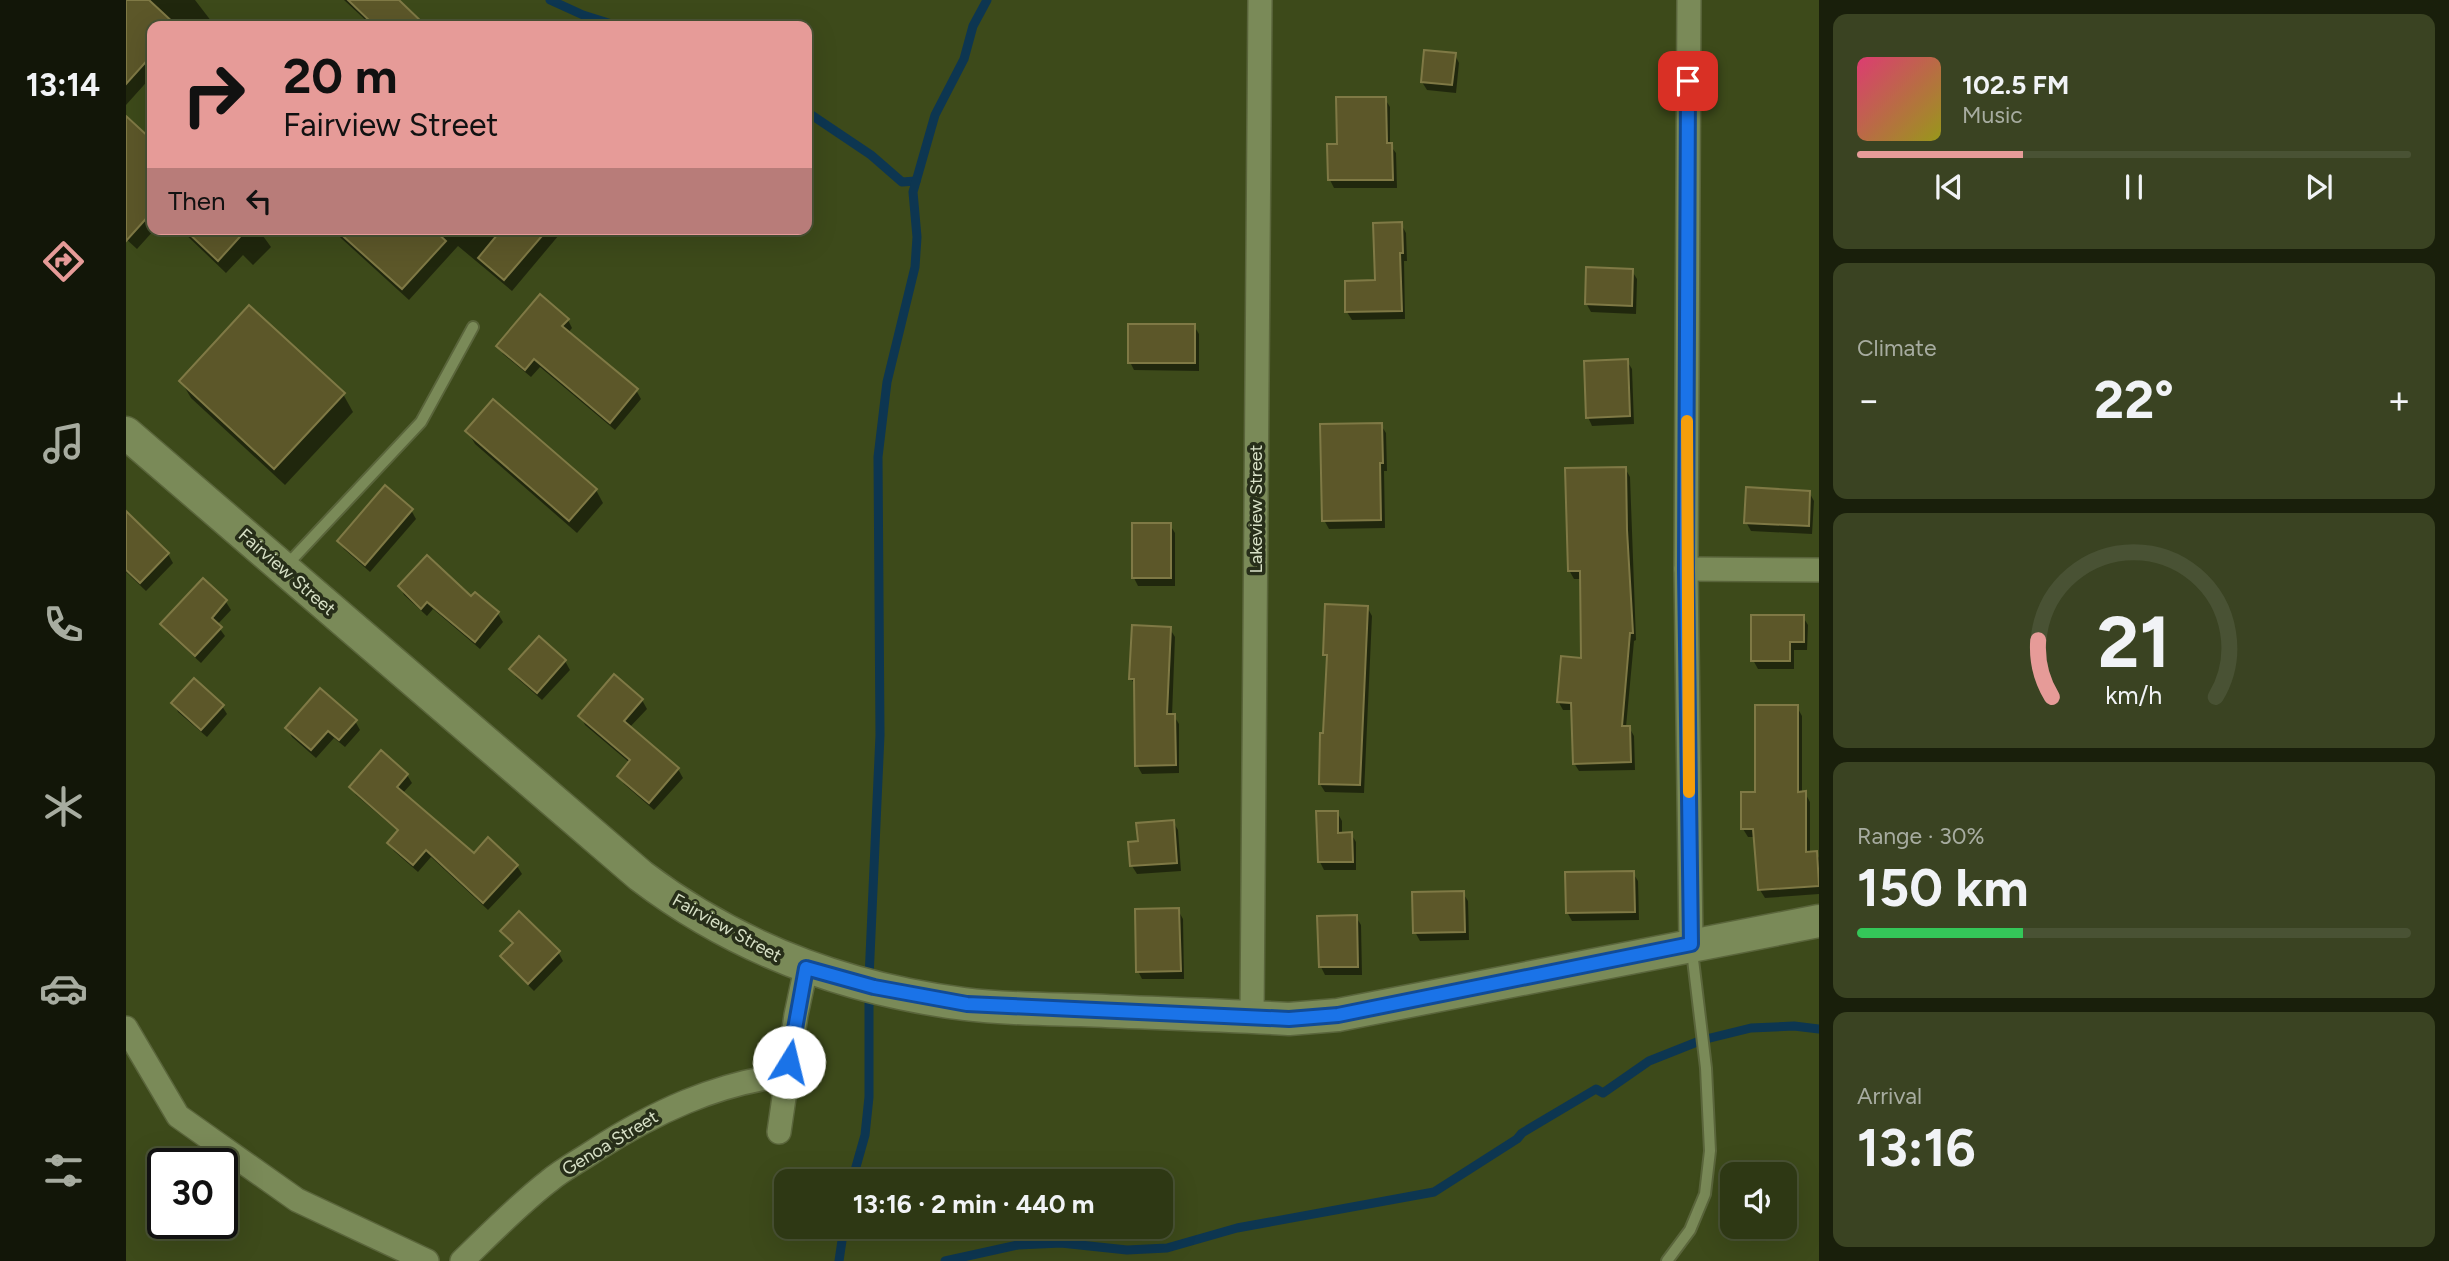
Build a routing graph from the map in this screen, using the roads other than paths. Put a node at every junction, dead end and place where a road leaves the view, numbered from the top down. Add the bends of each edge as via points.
1 (1261, 0) edge
2 (1689, 0) edge
3 (472, 327) dead end
4 (126, 433) edge
5 (283, 569) junction
6 (1686, 569) junction
7 (1819, 570) edge
8 (1819, 921) edge
9 (1691, 944) junction
10 (806, 968) junction
11 (1252, 1017) junction
12 (126, 1028) edge
13 (787, 1075) junction
14 (779, 1132) dead end
15 (427, 1261) edge
16 (462, 1261) edge
17 (1667, 1261) edge

1 - 11 street, Lakeview Street
2 - 6 street
3 - 5 lane via 421,422
4 - 5 street, Fairview Street
5 - 10 street, Fairview Street via 640,876 708,922
6 - 7 street
6 - 9 street
8 - 9 street, Fairview Street
9 - 11 street, Fairview Street via 1338,1015
9 - 17 lane via 1706,1068 1710,1152 1705,1194 1690,1230
10 - 11 street, Fairview Street via 931,999 1005,1007
10 - 13 street
12 - 15 street via 178,1116 296,1200
13 - 14 street
13 - 16 street, Genoa Street via 702,1096 631,1127 550,1180

